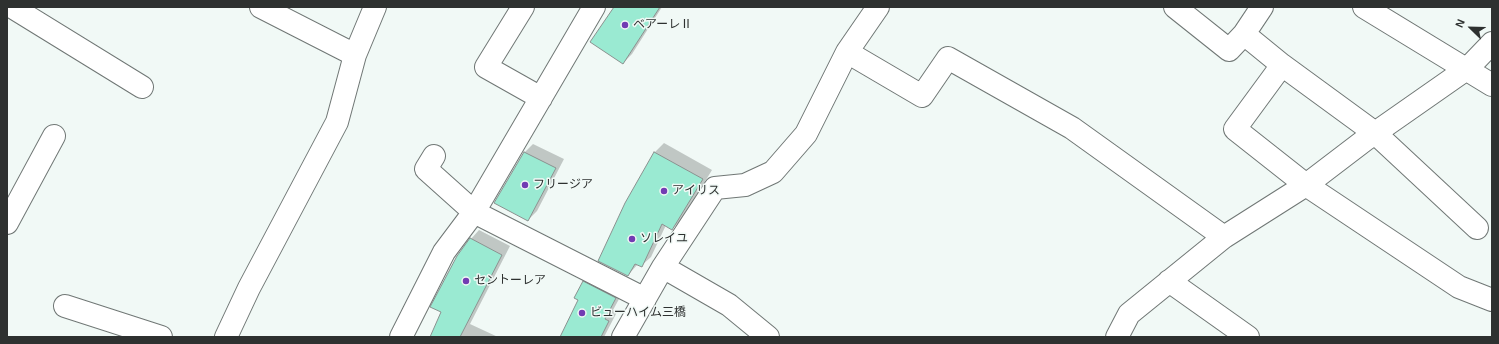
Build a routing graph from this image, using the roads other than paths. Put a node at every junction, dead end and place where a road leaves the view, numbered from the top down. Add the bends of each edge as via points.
1 (12, 7) edge
2 (261, 7) edge
3 (375, 7) edge
4 (523, 7) edge
5 (878, 7) edge
6 (1175, 7) edge
7 (1262, 7) edge
8 (1364, 7) edge
9 (590, 9) edge
10 (1244, 34) junction
11 (1492, 43) edge
12 (847, 52) junction
13 (355, 55) junction
14 (1282, 65) junction
15 (1468, 68) junction
16 (1492, 85) edge
17 (142, 86) dead end
18 (541, 98) junction
19 (1375, 133) junction
20 (54, 136) dead end
21 (434, 156) dead end
22 (1306, 185) junction
23 (474, 212) junction
24 (7, 224) edge
25 (1477, 228) dead end
26 (1224, 237) junction
27 (663, 267) junction
28 (1169, 281) junction
29 (645, 299) junction
30 (1492, 300) edge
31 (65, 306) dead end
32 (161, 337) edge
33 (226, 337) edge
34 (401, 337) edge
35 (623, 337) edge
36 (768, 337) edge
37 (1117, 337) edge
38 (1248, 337) edge

1 - 17 street
2 - 13 street
3 - 13 street
4 - 18 street via 486,66
5 - 12 street
6 - 10 street via 1230,50
7 - 10 street
8 - 15 street
9 - 18 street
10 - 14 street
11 - 15 street
12 - 26 street via 922,96 948,58 1072,128
12 - 27 street via 806,134 773,172 745,185 715,188
13 - 33 street via 337,122 249,288
14 - 19 street
14 - 22 street via 1235,129
15 - 16 street
15 - 19 street
18 - 23 street
19 - 22 street
19 - 25 street
20 - 24 street
21 - 23 street via 426,169
22 - 26 street
22 - 30 street via 1459,286
23 - 29 street
23 - 34 street via 444,252
26 - 28 street
27 - 29 street
27 - 36 street via 729,305
28 - 37 street via 1129,314
28 - 38 street
29 - 35 street
31 - 32 street

